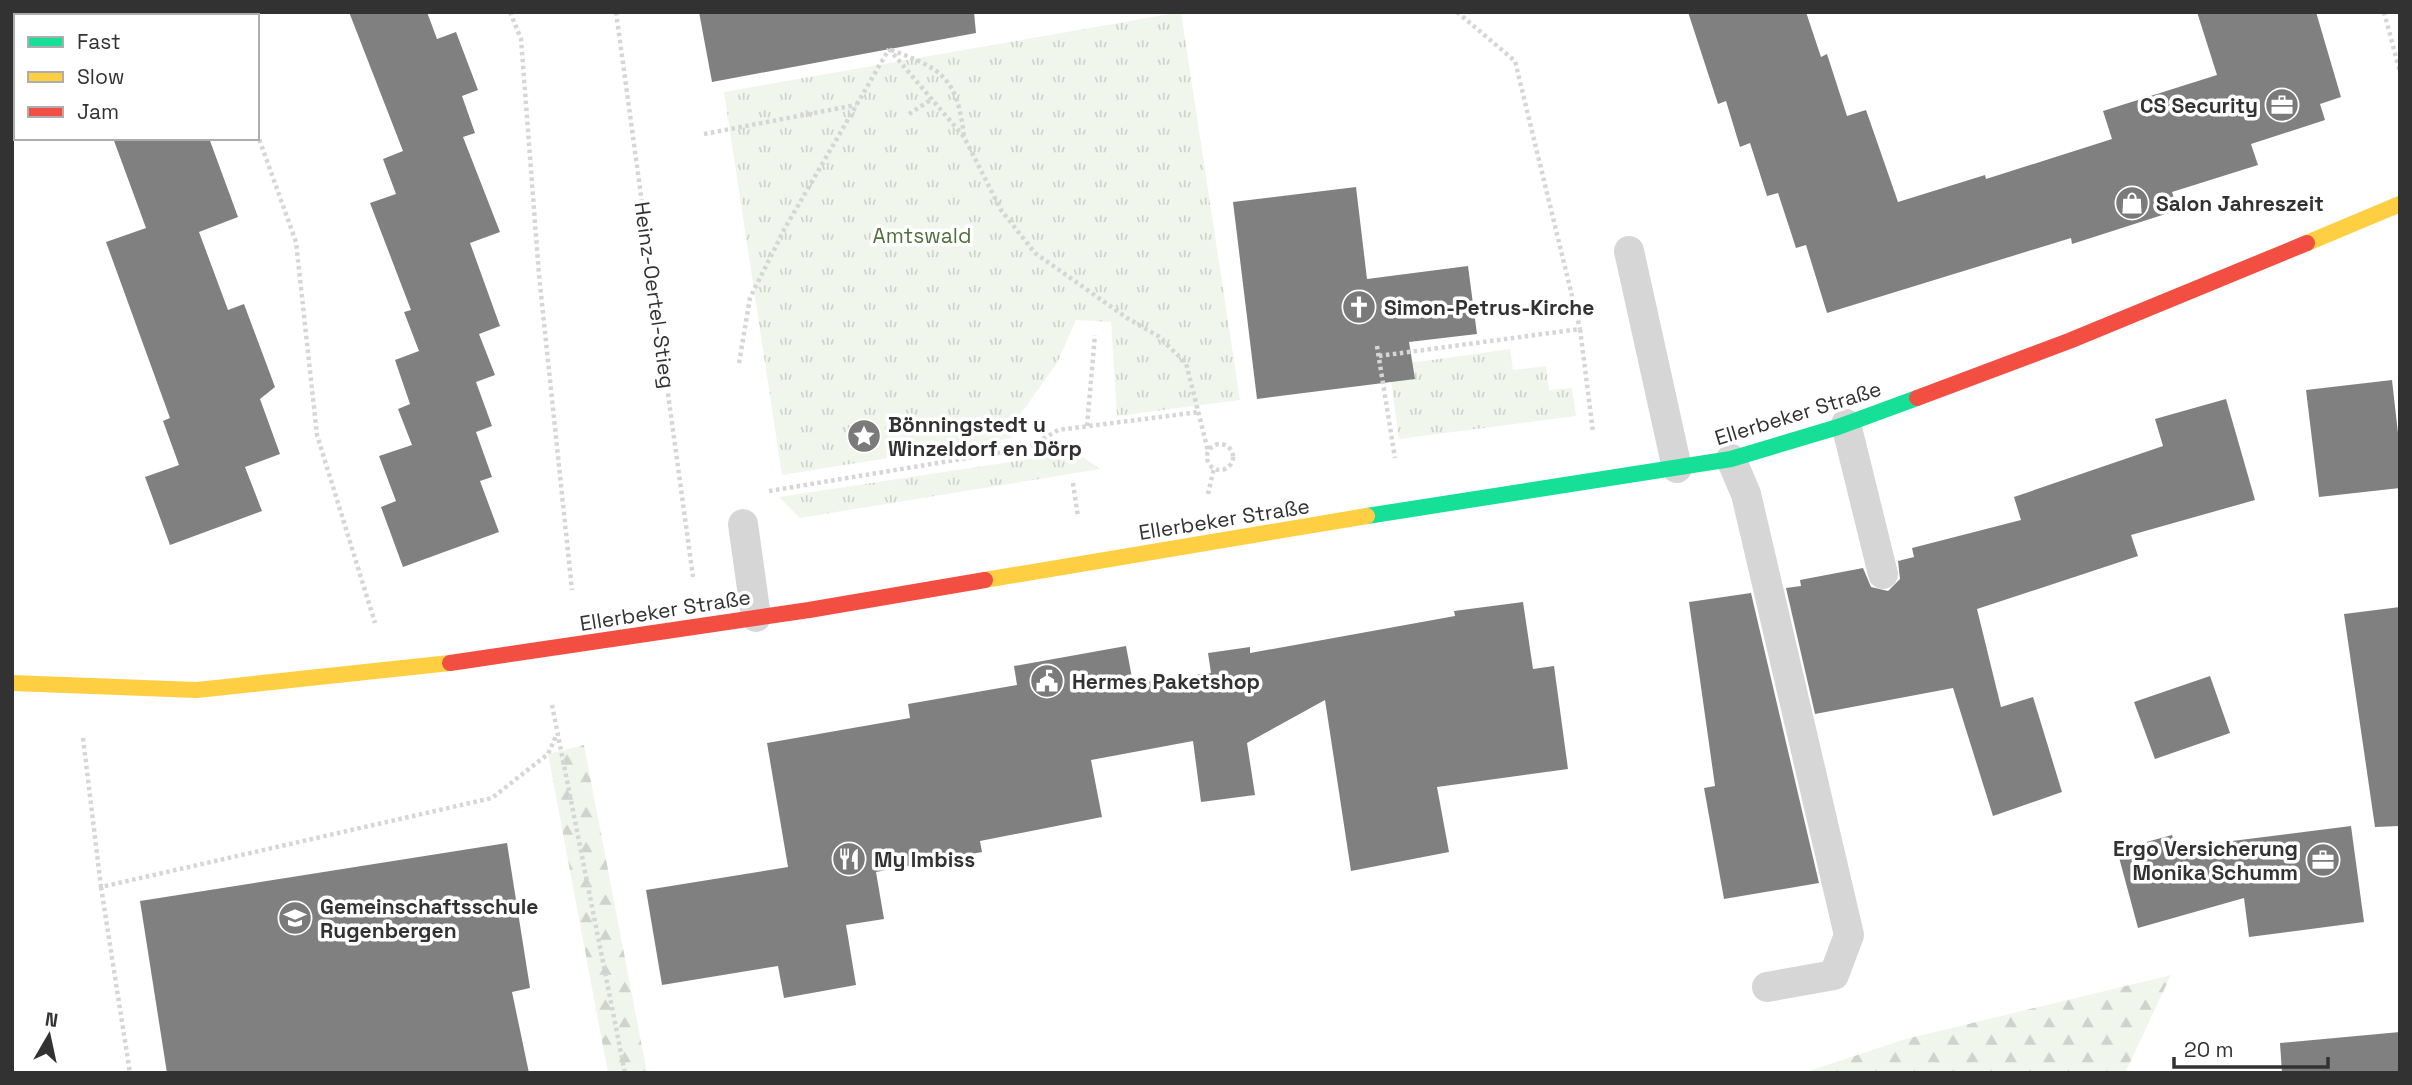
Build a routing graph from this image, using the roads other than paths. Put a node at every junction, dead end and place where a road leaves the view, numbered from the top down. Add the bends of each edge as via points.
1 (2400, 204) edge
2 (1629, 251) dead end
3 (1846, 424) junction
4 (1731, 459) junction
5 (1677, 468) junction
6 (743, 524) dead end
7 (1883, 574) dead end
8 (756, 617) junction
9 (12, 683) edge
10 (1767, 987) dead end

1 - 3 main road, Ellerbeker Straße via 2069,341
2 - 5 lane
3 - 4 main road, Ellerbeker Straße
3 - 7 lane
4 - 5 main road, Ellerbeker Straße
4 - 10 lane via 1746,494 1849,935 1834,975
5 - 8 main road, Ellerbeker Straße
6 - 8 lane
8 - 9 main road, Ellerbeker Straße via 484,659 197,690

